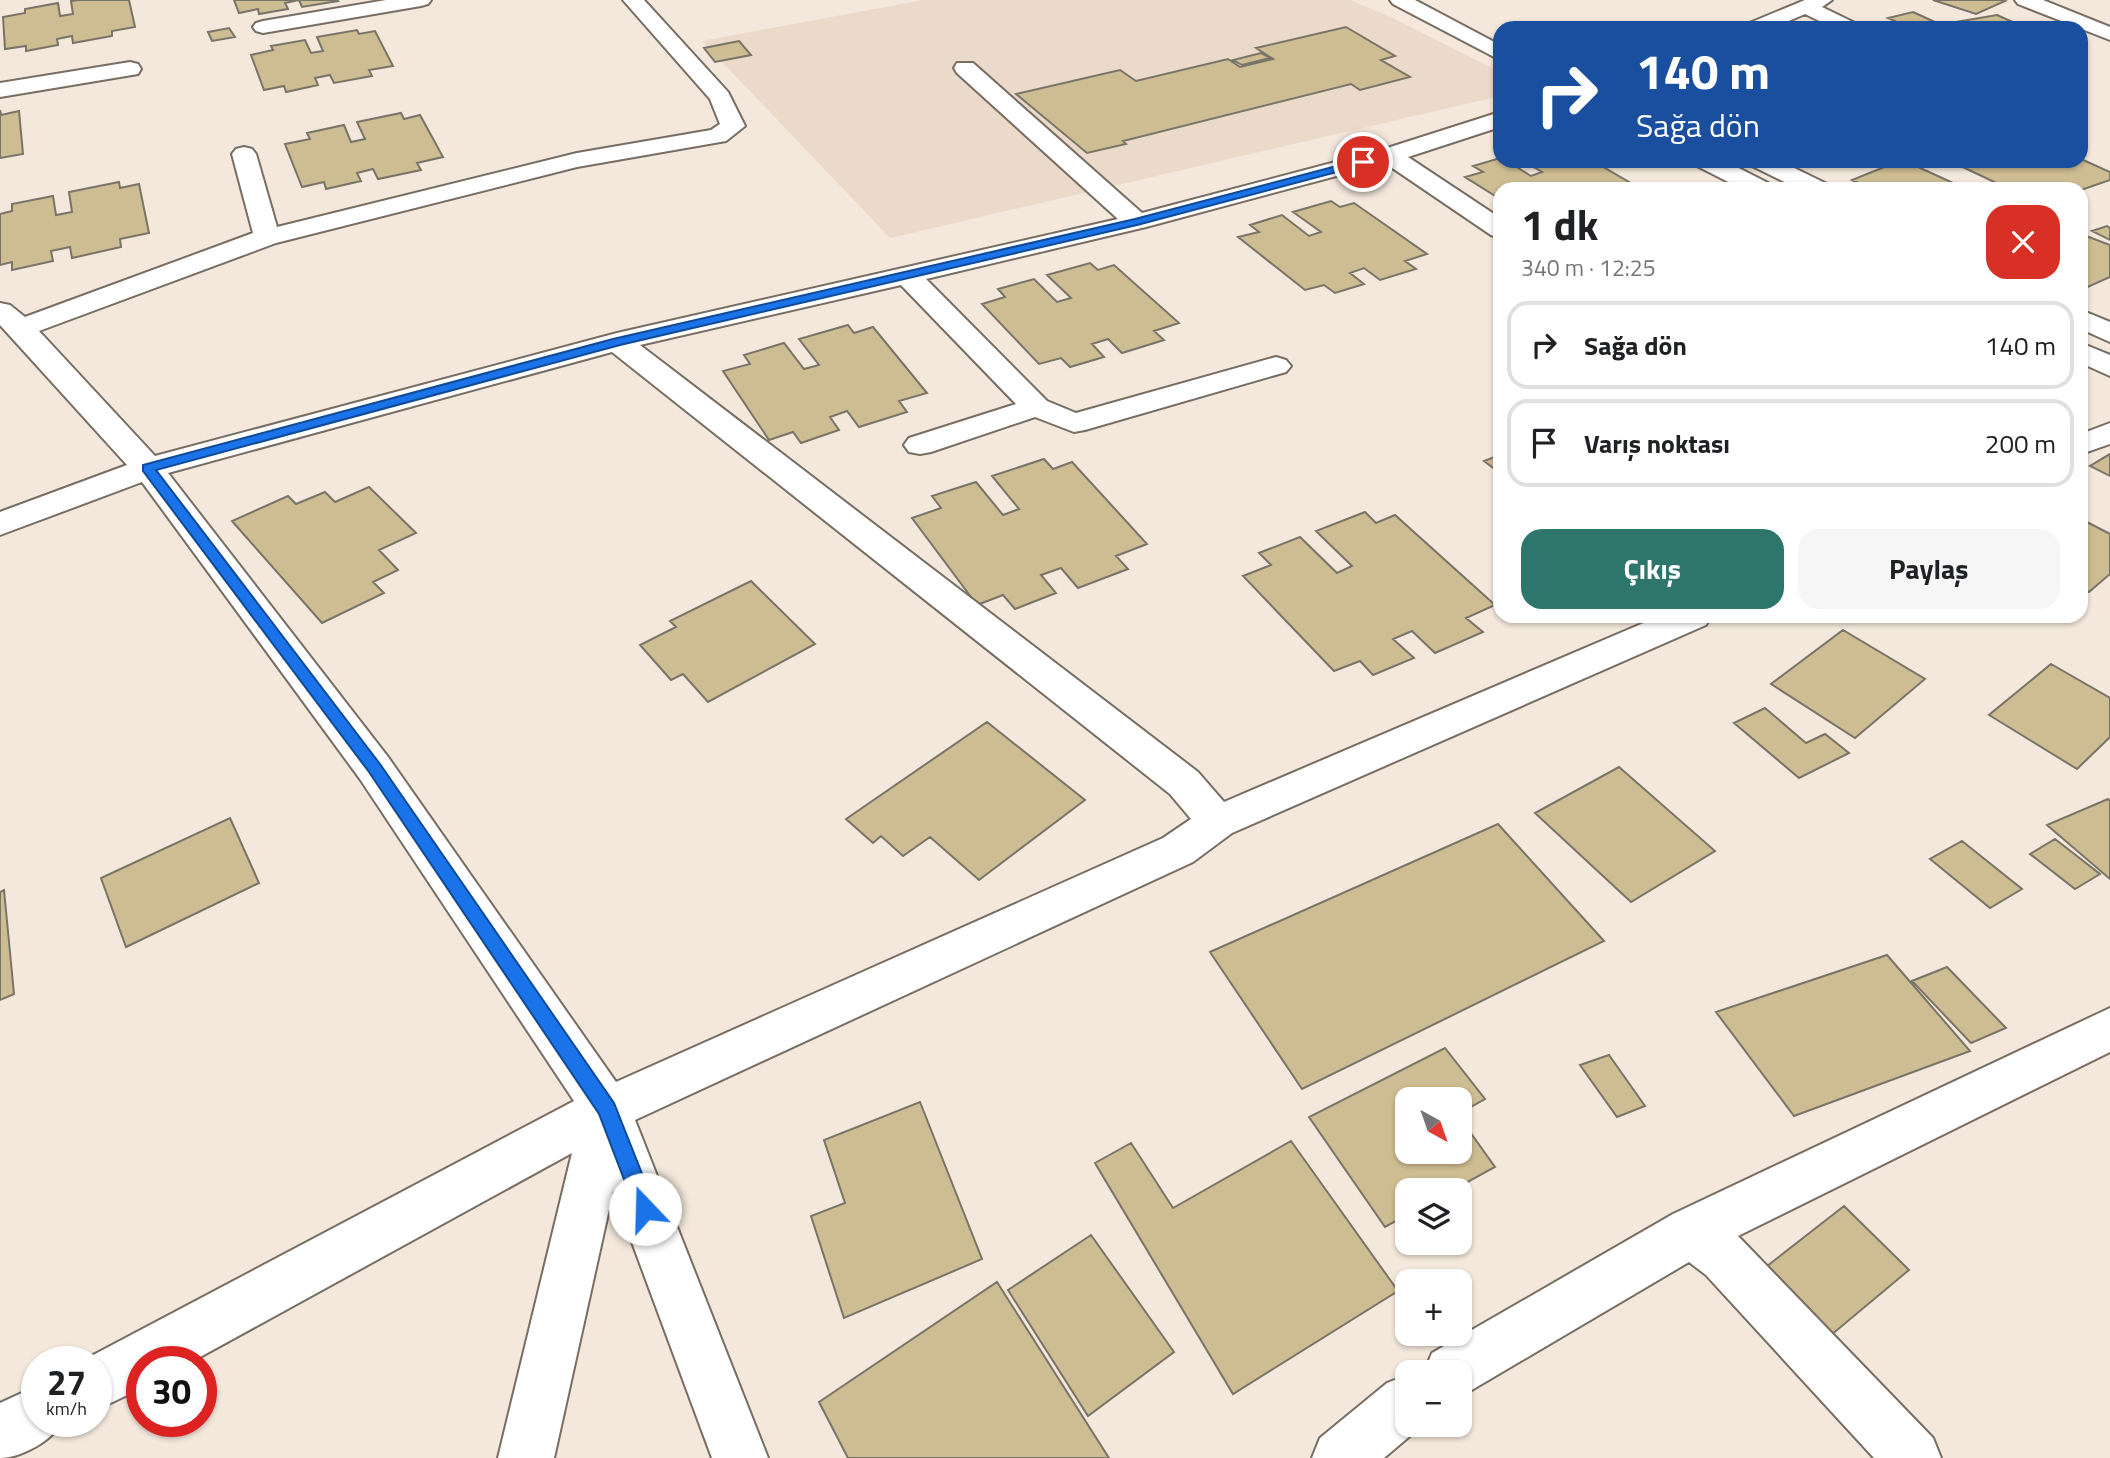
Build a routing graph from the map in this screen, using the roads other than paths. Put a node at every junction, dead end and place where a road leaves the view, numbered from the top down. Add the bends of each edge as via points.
1 (421, 0) edge
2 (633, 0) edge
3 (1400, 0) edge
4 (2025, 0) edge
5 (1815, 4) edge
6 (1772, 21) edge
7 (1840, 21) edge
8 (2078, 21) edge
9 (2088, 25) edge
10 (264, 27) dead end
11 (2110, 34) edge
12 (1493, 50) edge
13 (965, 68) dead end
14 (130, 69) dead end
15 (0, 90) edge
16 (1493, 121) edge
17 (244, 154) dead end
18 (1389, 155) junction
19 (1720, 168) edge
20 (1774, 168) edge
21 (1747, 182) edge
22 (1804, 182) edge
23 (1137, 222) junction
24 (1493, 225) edge
25 (267, 237) junction
26 (906, 275) junction
27 (11, 320) edge
28 (2088, 322) edge
29 (2110, 333) edge
30 (617, 342) junction
31 (2088, 356) edge
32 (1276, 366) dead end
33 (2110, 367) edge
34 (1036, 407) junction
35 (2110, 432) edge
36 (2088, 442) edge
37 (920, 444) dead end
38 (148, 468) junction
39 (0, 524) edge
40 (1677, 623) edge
41 (1218, 822) junction
42 (2110, 1030) edge
43 (607, 1109) junction
44 (1691, 1232) junction
45 (1472, 1360) edge
46 (112, 1373) edge
47 (1395, 1414) edge
48 (21, 1423) edge
49 (0, 1434) edge
50 (526, 1458) edge
51 (740, 1458) edge
52 (1340, 1458) edge
53 (1913, 1458) edge

1 - 10 street
2 - 25 street via 720,97 733,126 718,136 577,160
3 - 12 street
4 - 8 street
5 - 6 street
5 - 7 street
9 - 11 street
13 - 23 street
14 - 15 street
16 - 18 street
17 - 25 street
18 - 23 street
18 - 24 street
19 - 21 street
20 - 22 street
23 - 26 street
25 - 27 street
26 - 30 street
26 - 34 street
27 - 38 street
28 - 29 street
30 - 38 street
30 - 41 street via 1184,783
31 - 33 street
32 - 34 street via 1074,424
34 - 37 street
35 - 36 street
38 - 39 street
38 - 43 street via 374,768
40 - 41 street
41 - 43 street via 1178,850
42 - 44 street
43 - 46 street
43 - 50 street
43 - 51 street
44 - 45 street
44 - 53 street via 1724,1257
47 - 52 street
48 - 49 street

